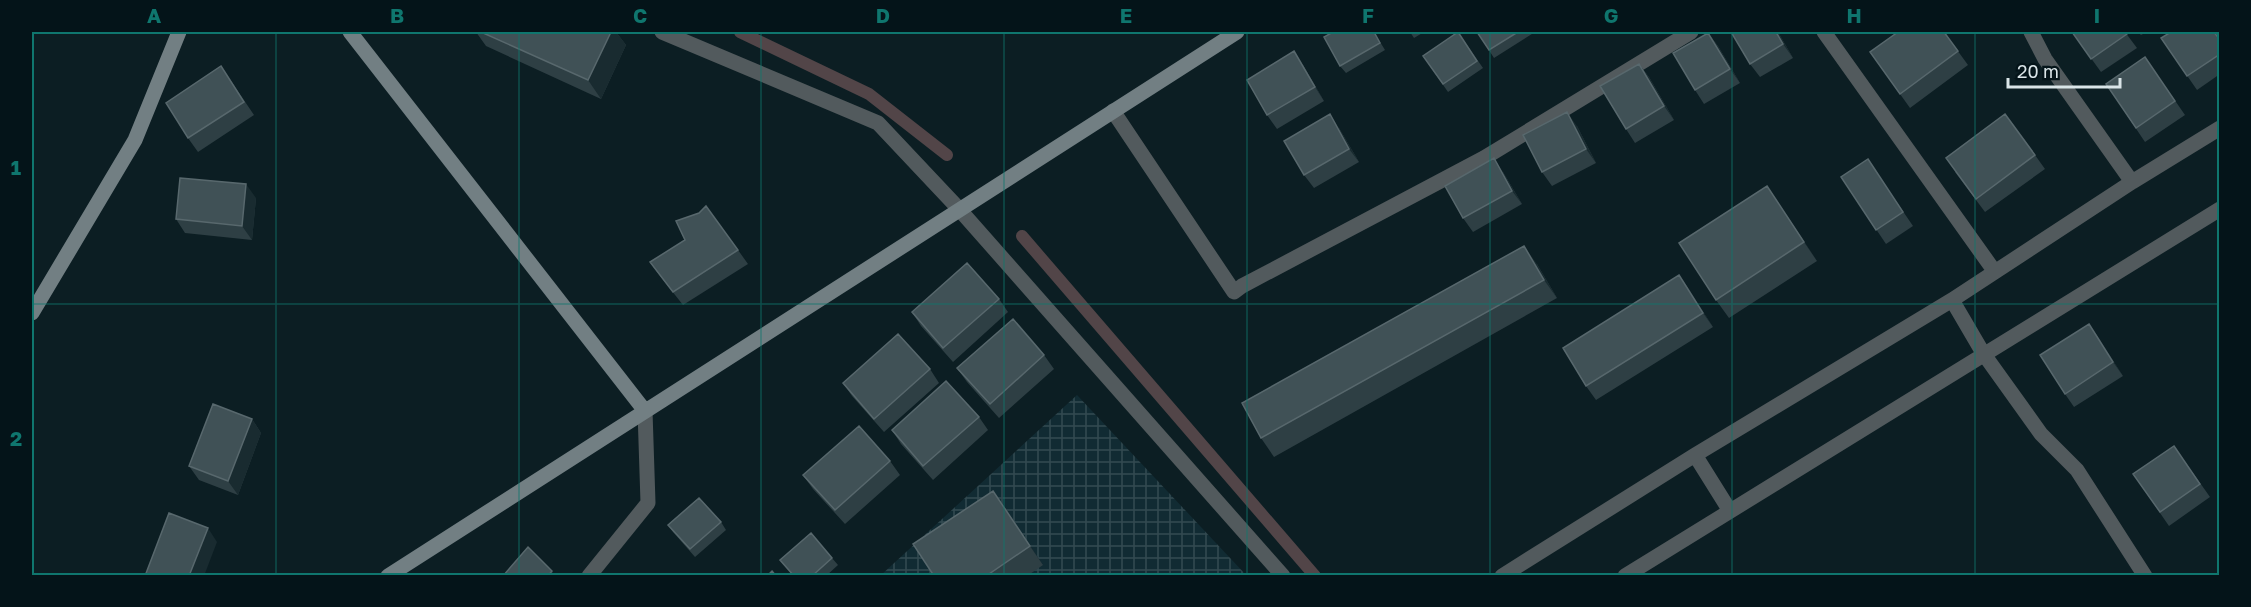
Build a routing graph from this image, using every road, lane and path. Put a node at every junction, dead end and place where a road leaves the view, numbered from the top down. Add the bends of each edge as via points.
1 (179, 32) edge
2 (350, 32) edge
3 (662, 32) edge
4 (1237, 32) edge
5 (1691, 32) edge
6 (1824, 32) edge
7 (2031, 32) edge
8 (1113, 111) junction
9 (2220, 128) edge
10 (2133, 182) junction
11 (959, 209) junction
12 (2220, 209) edge
13 (1995, 272) junction
14 (1952, 300) junction
15 (32, 313) edge
16 (1983, 353) junction
17 (645, 411) junction
18 (1695, 455) junction
19 (1730, 511) junction
20 (388, 576) edge
21 (589, 576) edge
22 (1282, 576) edge
23 (1502, 576) edge
24 (1625, 576) edge
25 (2145, 576) edge

1 - 15 street via 135,140
2 - 17 street
3 - 11 street via 878,123
4 - 8 street
5 - 8 street via 1484,158 1234,292
6 - 13 street
7 - 10 street via 2045,59
8 - 11 street
9 - 10 street
10 - 13 street
11 - 17 street
11 - 22 street
12 - 16 street
13 - 14 street
14 - 16 street
14 - 18 street
16 - 19 street
16 - 25 street via 2041,434 2077,470
17 - 20 street
17 - 21 street via 648,503
18 - 19 street
18 - 23 street
19 - 24 street

